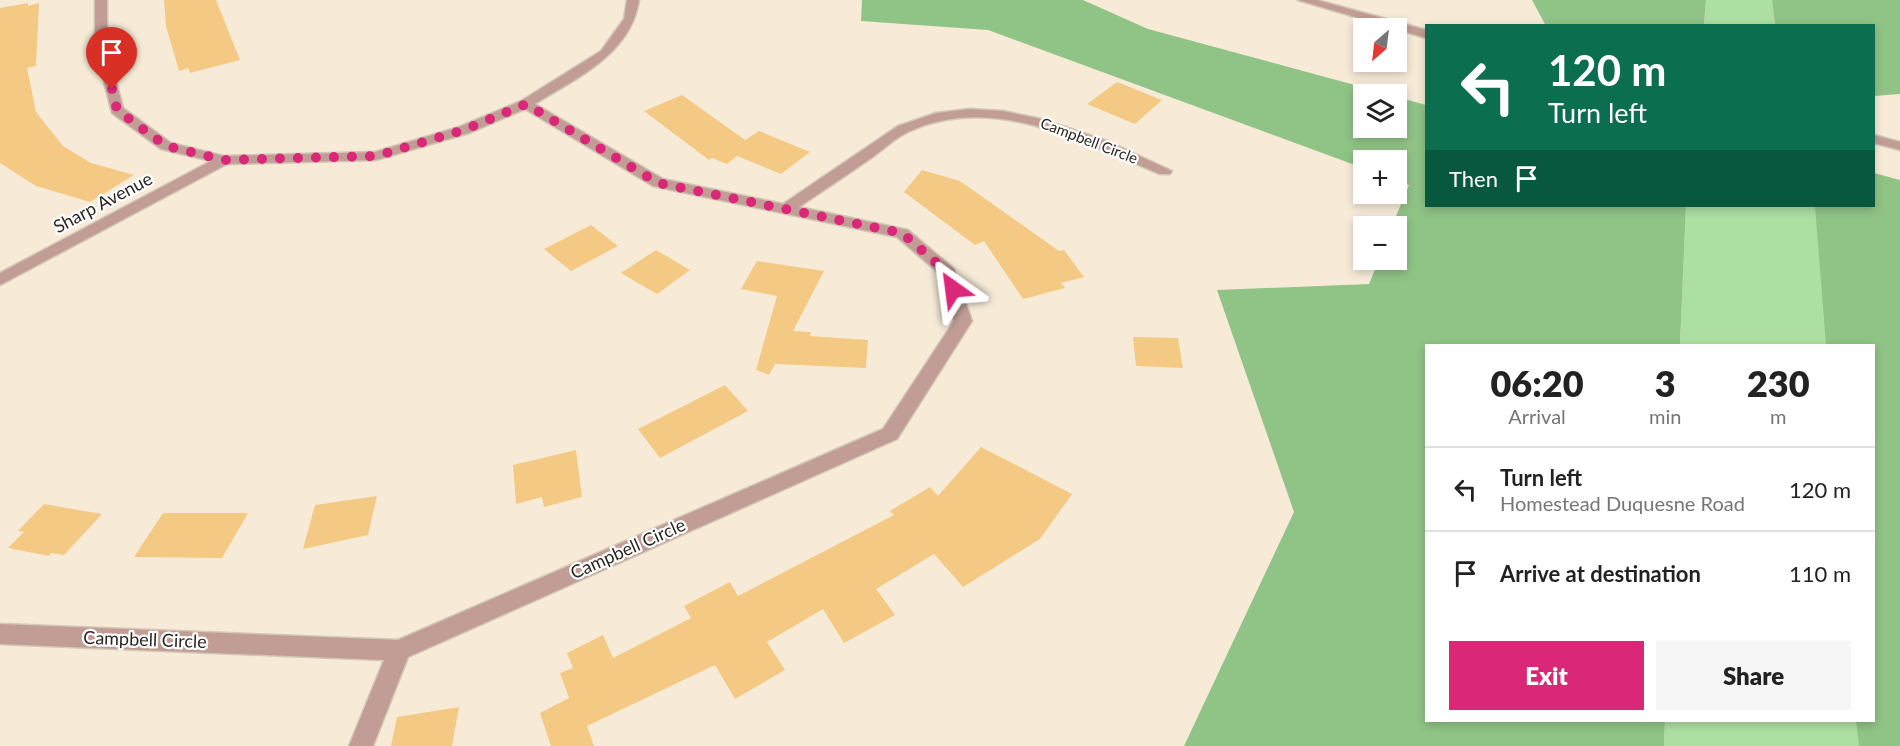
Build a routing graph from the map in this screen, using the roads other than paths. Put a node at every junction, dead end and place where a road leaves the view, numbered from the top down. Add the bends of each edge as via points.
1 (101, 0) edge
2 (633, 0) edge
3 (1305, 0) edge
4 (1425, 34) edge
5 (526, 104) junction
6 (1875, 139) edge
7 (1900, 146) edge
8 (224, 160) junction
9 (1165, 171) dead end
10 (786, 209) junction
11 (0, 280) edge
12 (0, 634) edge
13 (399, 650) junction
14 (361, 746) edge

1 - 8 street via 101,47 117,110 166,146
2 - 5 street via 630,18 605,54
3 - 4 street
5 - 8 street via 464,130 376,156
5 - 10 street, Campbell Circle via 658,183
6 - 7 street
8 - 11 street, Sharp Avenue
9 - 10 street, Campbell Circle via 1038,121 993,113 963,114 903,129
10 - 13 street, Campbell Circle via 902,233 948,273 963,321 890,434
12 - 13 street, Campbell Circle
13 - 14 street

